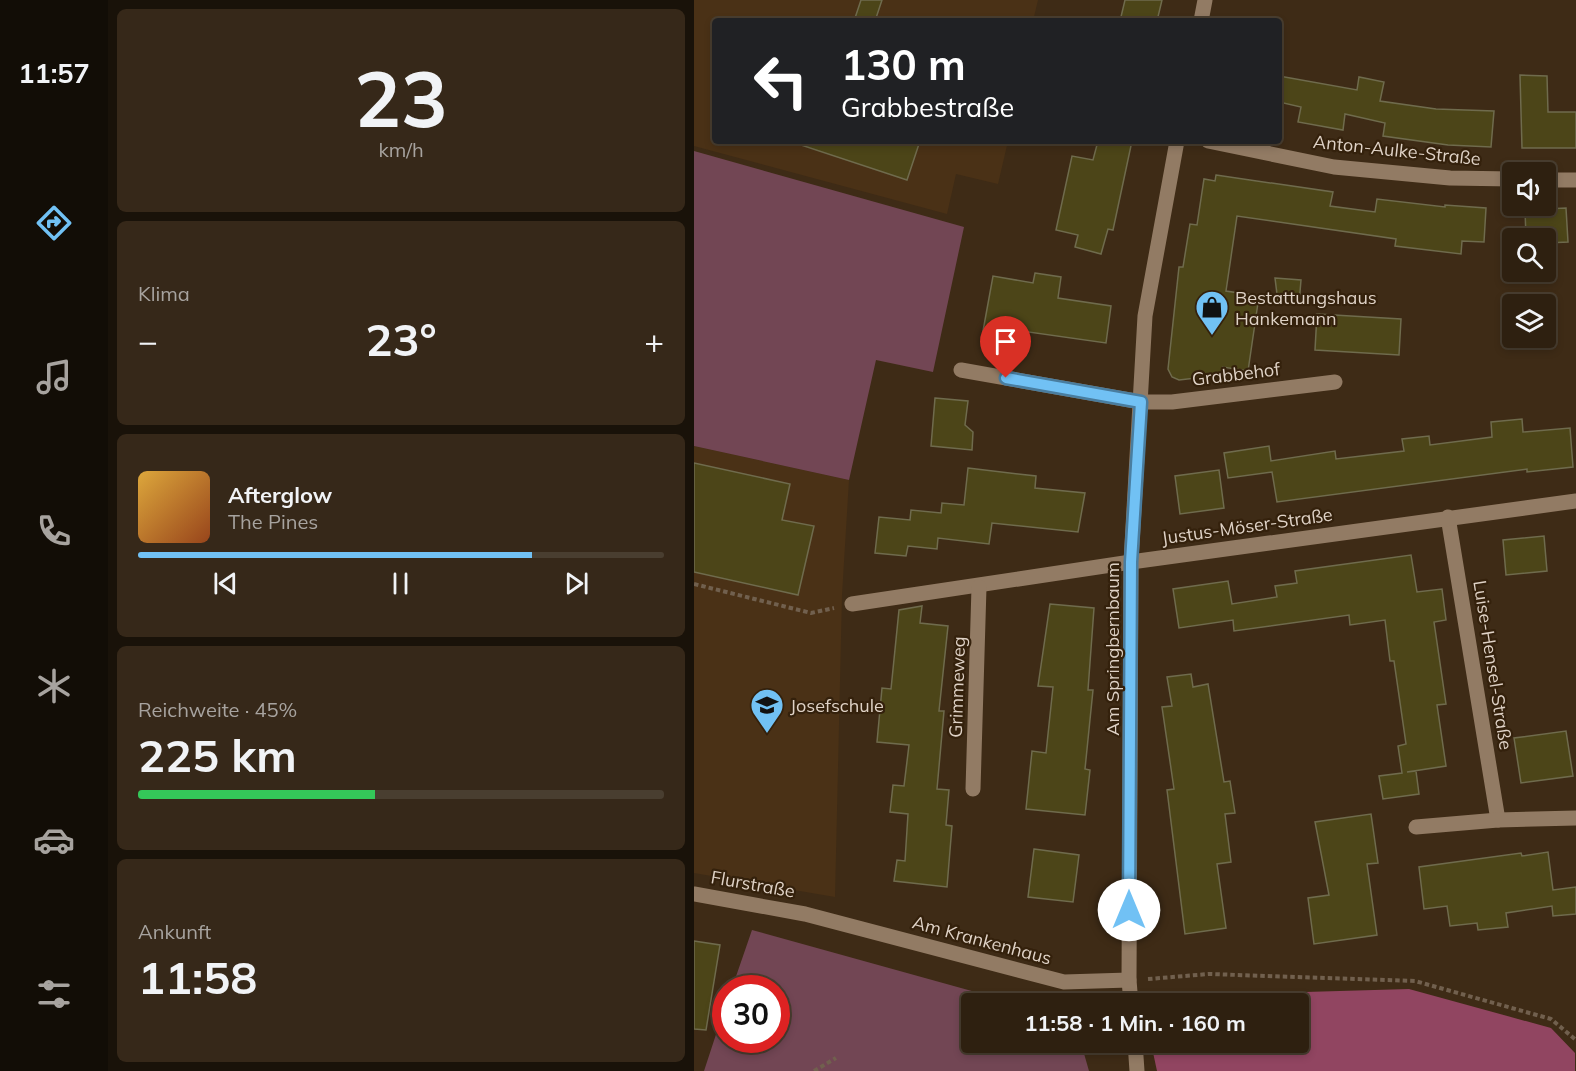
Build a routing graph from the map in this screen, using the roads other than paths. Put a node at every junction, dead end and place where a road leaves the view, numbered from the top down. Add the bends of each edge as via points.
1 (1205, 0) edge
2 (1202, 18) edge
3 (1176, 144) edge
4 (1223, 144) edge
5 (1502, 179) edge
6 (1556, 180) edge
7 (1576, 180) edge
8 (961, 370) dead end
9 (1335, 382) dead end
10 (1141, 402) junction
11 (1576, 501) edge
12 (1448, 517) junction
13 (1131, 562) junction
14 (979, 587) junction
15 (853, 604) road end
16 (973, 789) dead end
17 (1576, 818) edge
18 (1498, 820) junction
19 (1416, 827) dead end
20 (694, 894) edge
21 (805, 914) joint
22 (1129, 980) junction
23 (1130, 993) edge
24 (1136, 1053) edge
25 (1137, 1071) edge

1 - 2 street
3 - 10 street, Am Springbernbaum via 1145,316
4 - 5 street, Anton-Aulke-Straße via 1334,167
6 - 7 street
8 - 10 street, Grabbehof
9 - 10 street, Grabbehof via 1172,402
10 - 13 street, Am Springbernbaum
11 - 12 street, Justus-Möser-Straße
12 - 13 street, Justus-Möser-Straße
12 - 18 street, Luise-Hensel-Straße
13 - 14 street, Justus-Möser-Straße
13 - 22 street, Am Springbernbaum
14 - 15 street, Justus-Möser-Straße
14 - 16 street, Grimmeweg
17 - 18 street
18 - 19 street
20 - 21 street, Flurstraße
21 - 22 street, Am Krankenhaus via 1064,982
22 - 23 street
24 - 25 street

